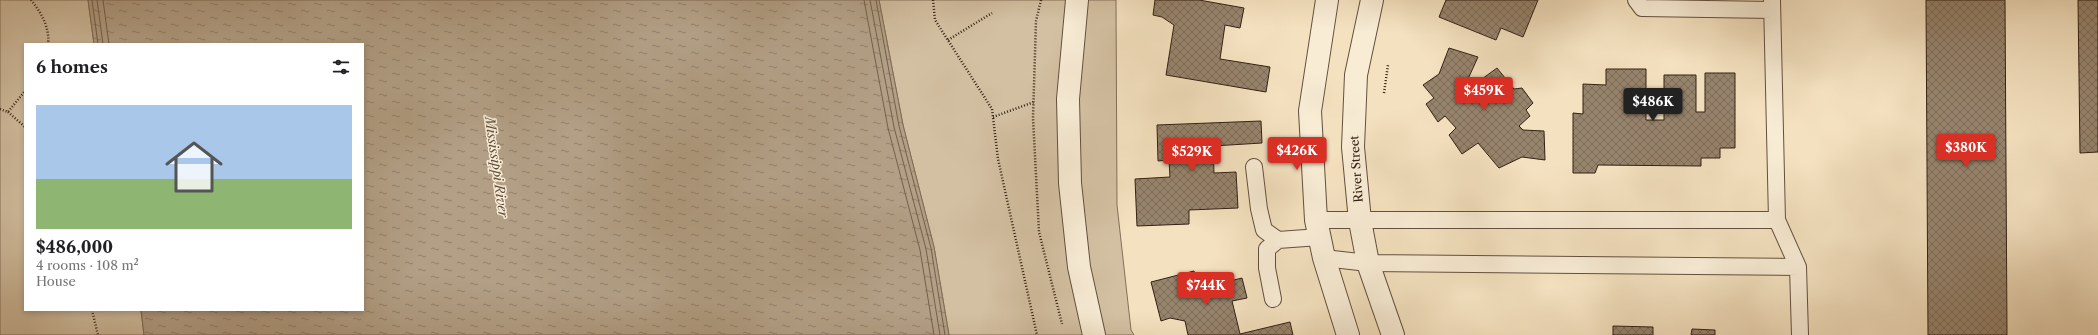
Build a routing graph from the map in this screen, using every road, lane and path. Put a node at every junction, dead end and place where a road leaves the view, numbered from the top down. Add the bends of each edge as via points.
1 (31, 0) edge
2 (933, 0) edge
3 (1077, 0) edge
4 (1327, 0) edge
5 (1372, 0) edge
6 (1636, 0) edge
7 (1772, 5) edge
8 (992, 13) dead end
9 (948, 40) junction
10 (48, 43) edge
11 (1389, 58) dead end
12 (24, 92) edge
13 (1384, 96) dead end
14 (1034, 102) dead end
15 (0, 109) edge
16 (8, 112) junction
17 (993, 117) junction
18 (24, 127) edge
19 (1254, 167) dead end
20 (1777, 220) junction
21 (1360, 221) junction
22 (1318, 228) junction
23 (1278, 240) junction
24 (1324, 258) junction
25 (1368, 263) junction
26 (1798, 267) junction
27 (1273, 300) dead end
28 (92, 311) edge
29 (98, 335) edge
30 (1037, 335) edge
31 (1094, 335) edge
32 (1348, 335) edge
33 (1393, 335) edge
34 (1800, 335) edge

1 - 10 path via 39,9 45,23
2 - 9 path via 935,20
3 - 31 street via 1068,99 1070,183 1079,267
4 - 22 street via 1310,111
5 - 21 street, River Street via 1356,75 1353,147
6 - 7 lane via 1642,8
7 - 20 lane
8 - 9 path
9 - 17 path via 992,109
11 - 13 path
12 - 16 path
14 - 17 path
15 - 16 path
16 - 18 path
17 - 30 path via 998,160
19 - 23 lane via 1264,230
20 - 21 lane
20 - 26 lane
21 - 22 lane
21 - 25 street, River Street
22 - 23 lane
22 - 24 street
23 - 27 lane via 1267,249 1267,268
24 - 25 lane
24 - 32 street
25 - 26 lane
25 - 33 street, River Street
26 - 34 lane
28 - 29 path

